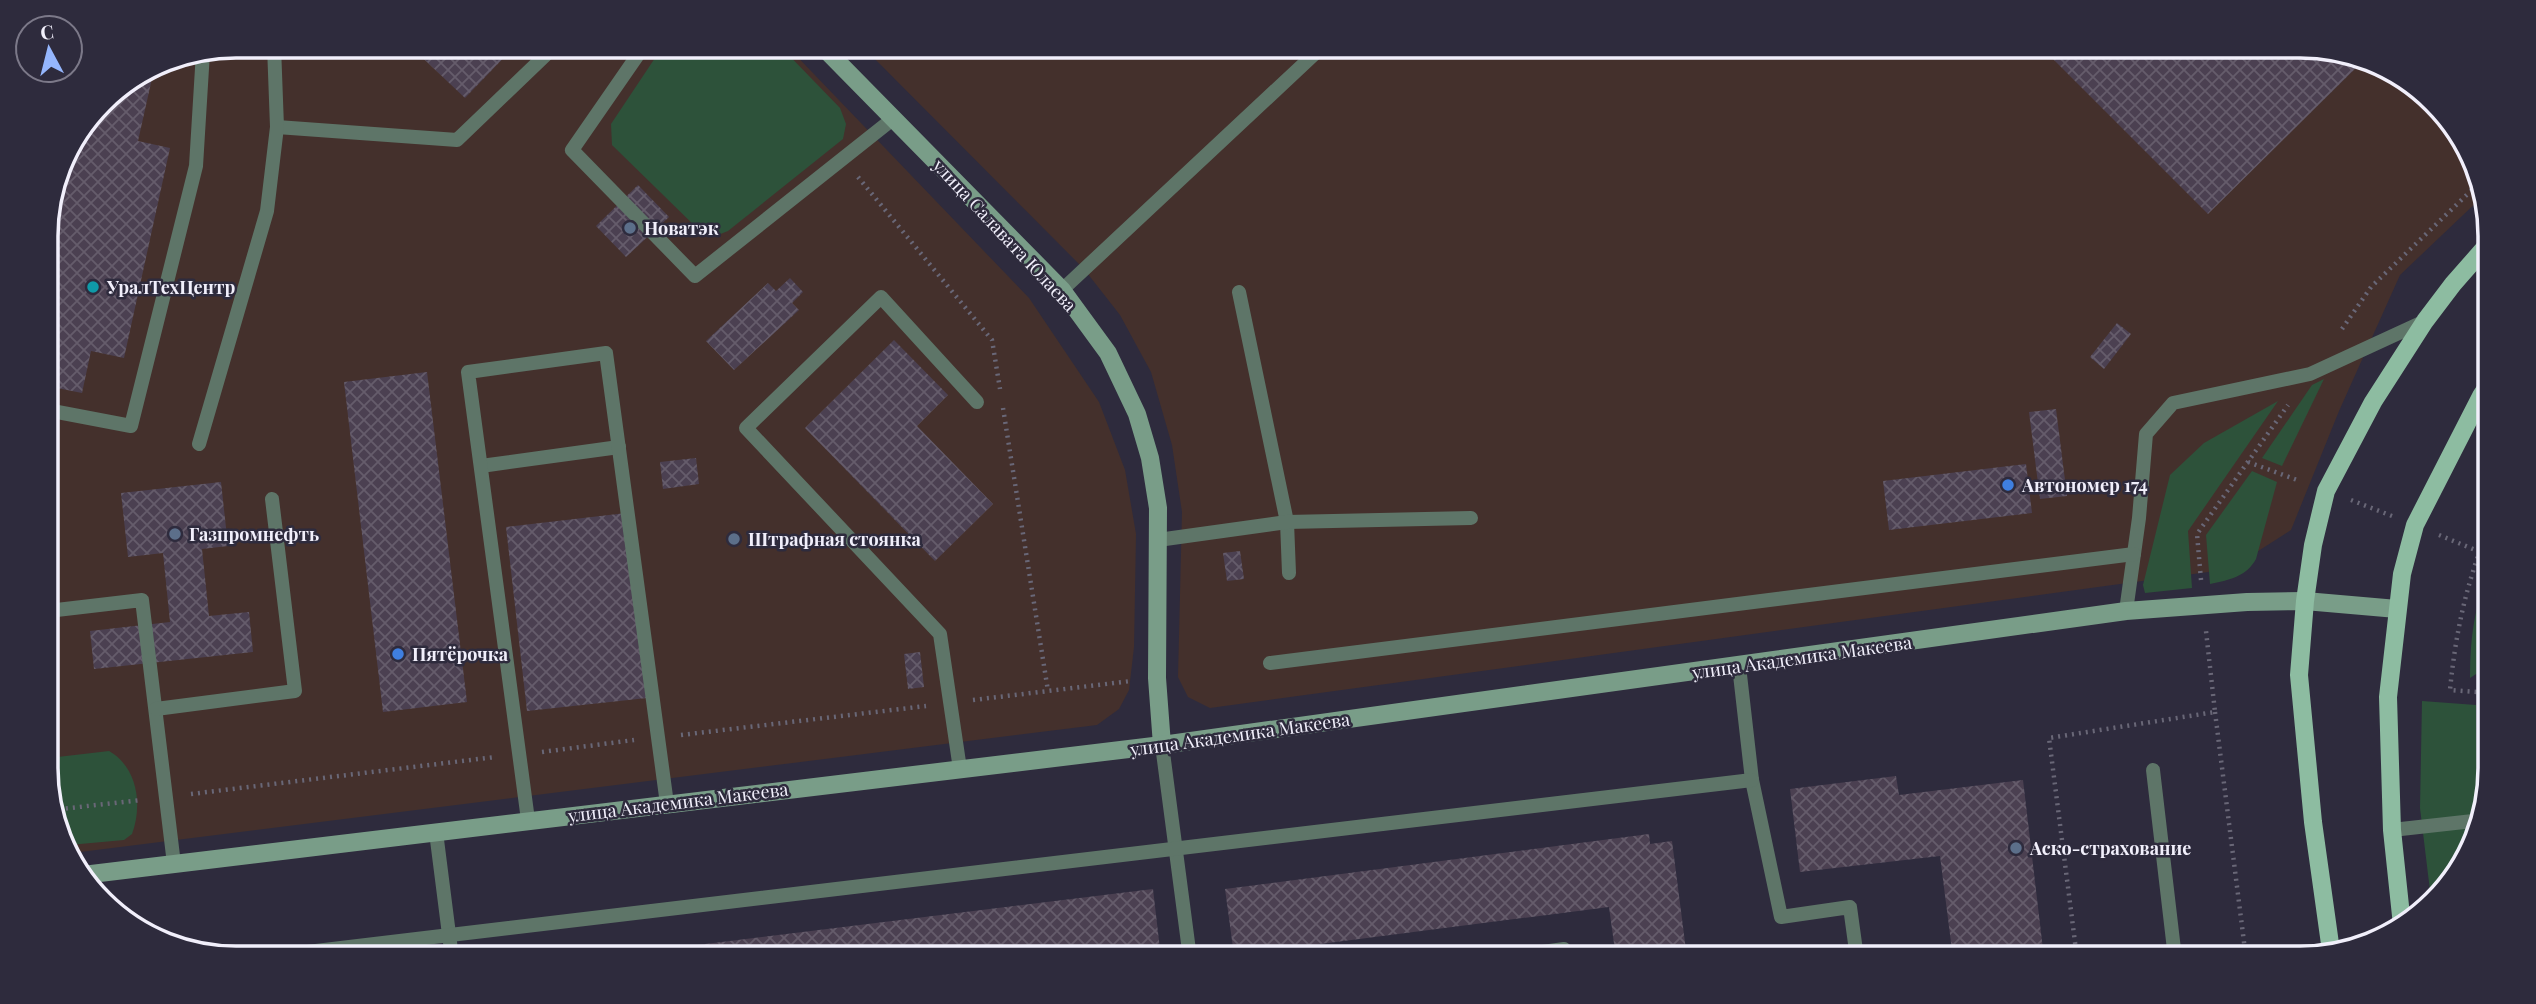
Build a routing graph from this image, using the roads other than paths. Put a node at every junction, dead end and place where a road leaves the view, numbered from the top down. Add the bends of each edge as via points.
1 (274, 58) edge
2 (542, 58) edge
3 (636, 58) edge
4 (834, 58) edge
5 (1310, 58) edge
6 (202, 61) edge
7 (894, 118) junction
8 (277, 127) junction
9 (2478, 256) edge
10 (1062, 290) junction
11 (1239, 292) dead end
12 (2425, 321) junction
13 (977, 402) dead end
14 (2478, 402) edge
15 (58, 412) edge
16 (199, 443) dead end
17 (619, 447) junction
18 (481, 466) junction
19 (272, 499) dead end
20 (1471, 518) dead end
21 (1287, 522) junction
22 (1158, 540) junction
23 (2134, 554) junction
24 (1290, 573) dead end
25 (2305, 601) junction
26 (2397, 609) junction
27 (58, 610) edge
28 (2126, 611) junction
29 (1270, 663) dead end
30 (1739, 666) junction
31 (156, 709) junction
32 (1162, 745) junction
33 (960, 769) junction
34 (2153, 770) dead end
35 (1752, 780) junction
36 (667, 804) junction
37 (528, 820) junction
38 (2470, 821) edge
39 (2392, 830) junction
40 (436, 832) junction
41 (1176, 847) junction
42 (174, 864) junction
43 (93, 874) edge
44 (2401, 915) edge
45 (449, 935) junction
46 (2330, 944) edge
47 (357, 946) edge
48 (450, 946) edge
49 (1188, 946) edge
50 (1855, 946) edge
51 (2174, 946) edge

1 - 8 lane
2 - 8 lane via 457,140
3 - 7 lane via 572,150 695,276
4 - 7 street, улица Салавата Юлаева
5 - 10 lane
6 - 15 lane via 196,166 131,426
7 - 10 street, улица Салавата Юлаева
8 - 16 lane via 267,211
9 - 12 main road
10 - 22 street, улица Салавата Юлаева via 1108,353 1138,414 1158,508
11 - 21 lane
12 - 23 lane via 2310,374 2174,403 2146,434
12 - 25 main road via 2373,402 2326,491
13 - 33 lane via 881,297 746,428 940,634
14 - 26 main road via 2415,525
17 - 18 lane
17 - 18 lane via 606,353 482,370 468,372
17 - 36 lane
18 - 37 lane
19 - 31 lane via 295,691
20 - 21 lane
21 - 22 lane
21 - 24 lane
22 - 32 street, улица Салавата Юлаева via 1157,678
23 - 28 lane
23 - 29 lane
25 - 26 street, улица Академика Макеева
25 - 28 street, улица Академика Макеева
25 - 46 main road via 2300,675
26 - 39 main road via 2388,697
27 - 31 lane via 142,600
28 - 30 street, улица Академика Макеева
30 - 32 street, улица Академика Макеева
30 - 35 lane
31 - 42 lane
32 - 33 street, улица Академика Макеева
32 - 41 lane
33 - 36 street, улица Академика Макеева
34 - 51 lane
35 - 41 lane
35 - 50 lane via 1781,917 1850,907
36 - 37 street, улица Академика Макеева
37 - 40 street, улица Академика Макеева
38 - 39 lane
39 - 44 main road
40 - 42 street, улица Академика Макеева
40 - 45 lane
41 - 45 lane
41 - 49 lane
42 - 43 street, улица Академика Макеева
45 - 47 lane
45 - 48 lane

